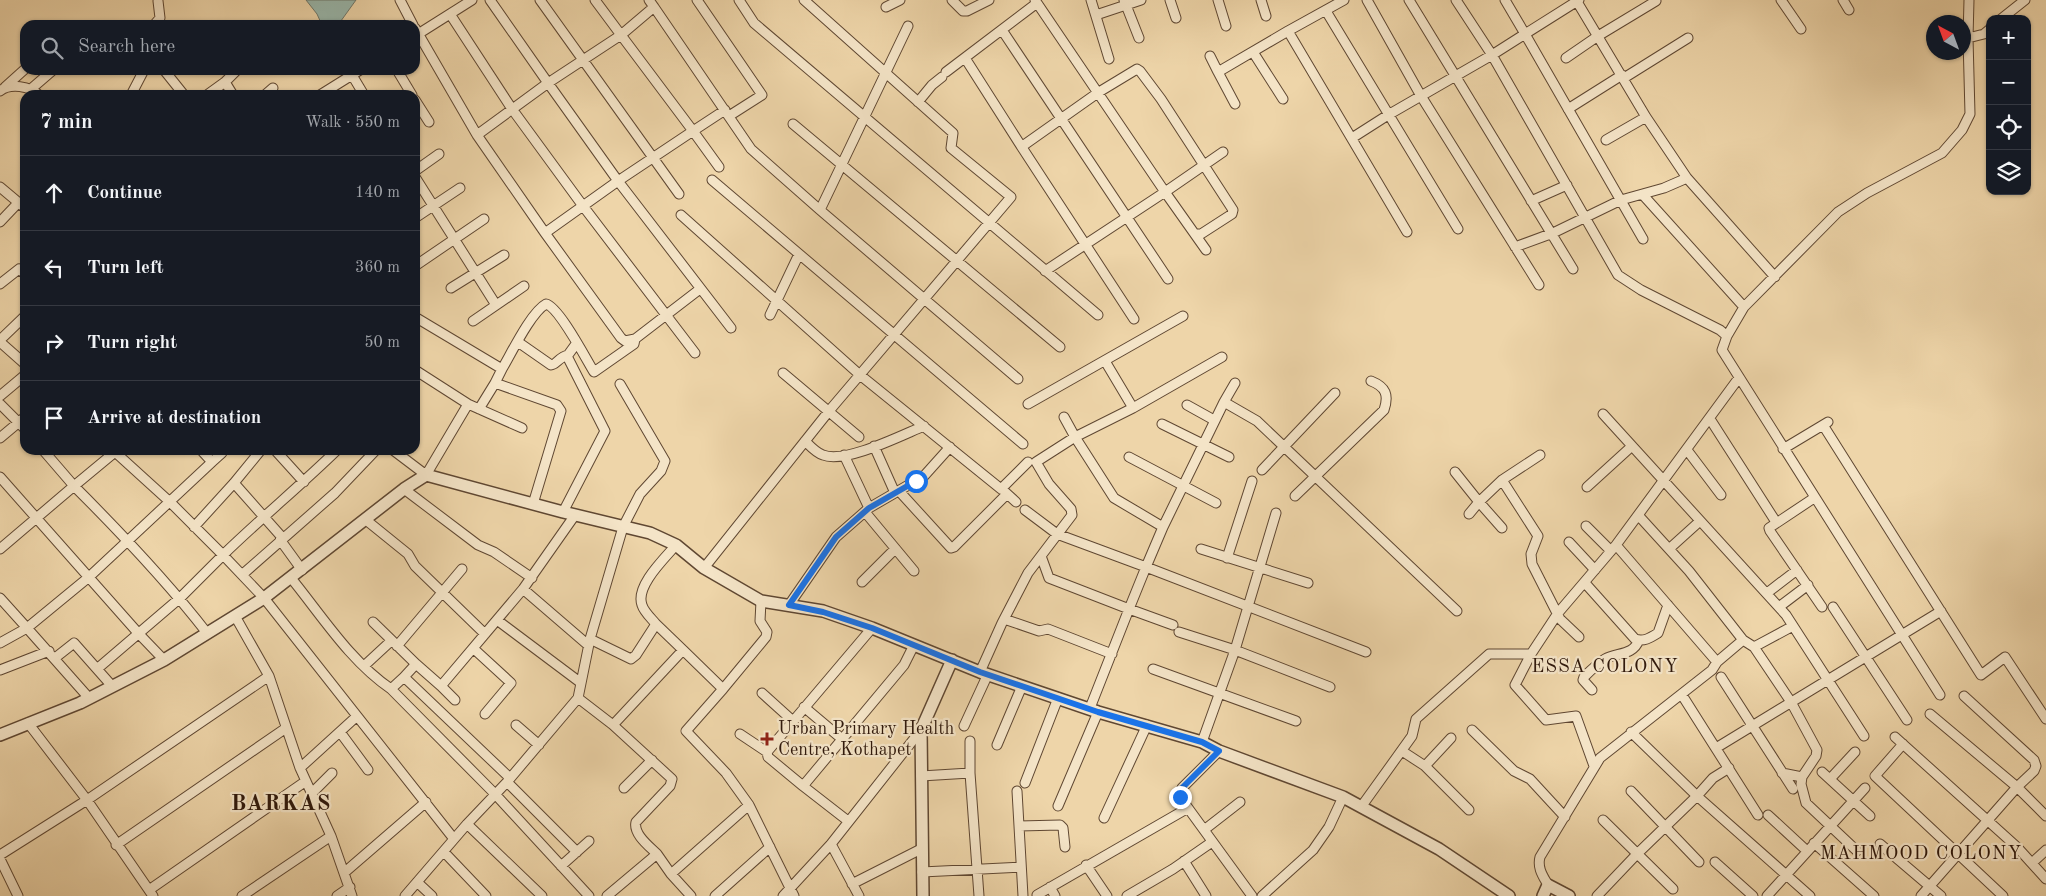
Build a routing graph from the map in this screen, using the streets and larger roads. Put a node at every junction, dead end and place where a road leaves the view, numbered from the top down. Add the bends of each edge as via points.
1 (400, 0) edge
2 (472, 0) edge
3 (490, 0) edge
4 (540, 0) edge
5 (595, 0) edge
6 (696, 0) edge
7 (739, 0) edge
8 (804, 0) edge
9 (900, 0) edge
10 (952, 0) edge
11 (989, 0) edge
12 (1091, 0) edge
13 (1141, 0) edge
14 (1170, 0) edge
15 (1218, 0) edge
16 (1261, 0) edge
17 (1344, 0) edge
18 (1367, 0) edge
19 (1409, 0) edge
20 (1456, 0) edge
21 (1505, 0) edge
22 (1781, 0) edge
23 (1843, 0) edge
24 (1969, 0) edge
25 (2026, 0) edge
26 (158, 1) edge
27 (1036, 1) edge
28 (1577, 1) edge
29 (1656, 1) dead end
30 (1125, 3) edge
31 (652, 4) edge
32 (886, 7) dead end
33 (1850, 10) dead end
34 (1326, 11) junction
35 (450, 14) junction
36 (1096, 15) junction
37 (1969, 15) edge
38 (2006, 15) edge
39 (1266, 16) dead end
40 (1176, 18) dead end
41 (158, 20) edge
42 (410, 20) edge
43 (908, 26) dead end
44 (1226, 26) dead end
45 (420, 29) edge
46 (1801, 29) dead end
47 (1002, 30) junction
48 (1288, 32) junction
49 (1986, 32) edge
50 (1525, 34) junction
51 (621, 35) junction
52 (1598, 36) junction
53 (1971, 37) edge
54 (1139, 38) dead end
55 (1688, 38) dead end
56 (420, 39) edge
57 (1254, 52) junction
58 (1210, 56) dead end
59 (1492, 56) junction
60 (965, 58) junction
61 (1566, 58) dead end
62 (1109, 59) dead end
63 (584, 60) junction
64 (1969, 60) edge
65 (1218, 72) junction
66 (886, 73) junction
67 (20, 74) edge
68 (47, 75) edge
69 (141, 75) edge
70 (168, 75) edge
71 (232, 75) edge
72 (352, 75) joint
73 (400, 75) edge
74 (1455, 76) junction
75 (1623, 77) junction
76 (225, 82) junction
77 (548, 83) junction
78 (273, 88) dead end
79 (31, 89) joint
80 (2, 90) edge
81 (133, 90) edge
82 (180, 90) edge
83 (214, 90) edge
84 (230, 90) edge
85 (271, 90) edge
86 (328, 90) edge
87 (361, 90) edge
88 (409, 90) edge
89 (1099, 92) junction
90 (1421, 96) junction
91 (1283, 99) dead end
92 (918, 102) junction
93 (1235, 104) dead end
94 (420, 108) edge
95 (512, 109) junction
96 (1568, 109) junction
97 (727, 113) junction
98 (1388, 115) junction
99 (1646, 117) junction
100 (864, 118) junction
101 (1060, 119) junction
102 (429, 122) dead end
103 (793, 124) dead end
104 (693, 131) junction
105 (477, 135) junction
106 (1352, 138) junction
107 (1606, 140) dead end
108 (1023, 149) junction
109 (1223, 152) dead end
110 (439, 154) dead end
111 (653, 158) junction
112 (842, 165) junction
113 (1203, 166) junction
114 (420, 167) edge
115 (719, 167) dead end
116 (1687, 178) junction
117 (712, 180) dead end
118 (618, 181) junction
119 (420, 185) edge
120 (1567, 185) junction
121 (0, 187) edge
122 (460, 188) dead end
123 (1165, 192) junction
124 (679, 194) dead end
125 (1643, 195) junction
126 (1620, 200) junction
127 (1531, 201) junction
128 (20, 204) edge
129 (433, 206) junction
130 (583, 206) junction
131 (20, 209) edge
132 (820, 210) junction
133 (420, 215) edge
134 (681, 215) dead end
135 (1128, 216) junction
136 (1586, 218) junction
137 (484, 219) dead end
138 (0, 222) edge
139 (988, 224) junction
140 (1458, 229) dead end
141 (1407, 232) dead end
142 (1553, 233) junction
143 (545, 234) junction
144 (1195, 234) junction
145 (454, 238) junction
146 (1644, 239) dead end
147 (1086, 244) junction
148 (1514, 247) junction
149 (1206, 250) dead end
150 (799, 254) junction
151 (504, 255) dead end
152 (957, 261) junction
153 (420, 262) edge
154 (1573, 269) dead end
155 (20, 270) edge
156 (1045, 272) junction
157 (475, 273) junction
158 (1775, 277) junction
159 (2, 279) edge
160 (1168, 279) dead end
161 (1539, 285) dead end
162 (524, 286) dead end
163 (451, 288) dead end
164 (700, 289) junction
165 (924, 299) junction
166 (777, 301) junction
167 (496, 305) junction
168 (1744, 307) junction
169 (665, 314) junction
170 (770, 315) dead end
171 (1098, 315) dead end
172 (1183, 316) dead end
173 (1134, 319) dead end
174 (420, 320) edge
175 (20, 321) edge
176 (473, 321) dead end
177 (731, 328) dead end
178 (894, 335) junction
179 (1727, 336) junction
180 (635, 339) junction
181 (0, 341) edge
182 (518, 342) junction
183 (576, 344) junction
184 (1060, 347) dead end
185 (695, 353) dead end
186 (568, 355) junction
187 (1222, 357) dead end
188 (20, 359) edge
189 (1105, 361) junction
190 (502, 370) junction
191 (783, 372) dead end
192 (420, 373) edge
193 (860, 374) junction
194 (20, 379) edge
195 (1018, 379) dead end
196 (1738, 379) junction
197 (1372, 381) dead end
198 (495, 382) junction
199 (1235, 383) dead end
200 (620, 384) dead end
201 (1335, 393) dead end
202 (0, 396) edge
203 (1224, 402) junction
204 (0, 404) edge
205 (468, 404) junction
206 (1028, 404) dead end
207 (1187, 406) dead end
208 (1133, 408) junction
209 (479, 409) junction
210 (828, 411) junction
211 (1603, 414) dead end
212 (1064, 417) dead end
213 (1710, 419) junction
214 (1214, 420) junction
215 (20, 421) edge
216 (1162, 424) dead end
217 (20, 425) edge
218 (924, 426) junction
219 (522, 428) dead end
220 (1075, 437) junction
221 (0, 438) edge
222 (859, 438) dead end
223 (805, 440) junction
224 (1023, 444) dead end
225 (1203, 444) junction
226 (874, 446) junction
227 (1632, 446) junction
228 (950, 447) junction
229 (1284, 447) junction
230 (1784, 449) junction
231 (1687, 450) junction
232 (47, 455) edge
233 (110, 455) edge
234 (119, 455) edge
235 (206, 455) edge
236 (219, 455) edge
237 (257, 455) edge
238 (280, 455) edge
239 (332, 455) edge
240 (371, 455) edge
241 (400, 455) edge
242 (844, 455) junction
243 (1540, 455) dead end
244 (1229, 457) dead end
245 (1129, 458) dead end
246 (212, 462) junction
247 (1028, 462) dead end
248 (1262, 470) dead end
249 (1455, 472) dead end
250 (426, 475) junction
251 (0, 477) edge
252 (1315, 477) junction
253 (1502, 480) junction
254 (1252, 481) dead end
255 (304, 482) junction
256 (1664, 482) junction
257 (234, 483) junction
258 (74, 486) junction
259 (1184, 486) junction
260 (1587, 487) dead end
261 (404, 489) junction
262 (897, 492) junction
263 (1004, 492) junction
264 (1721, 495) dead end
265 (1295, 496) dead end
266 (1814, 498) junction
267 (170, 502) junction
268 (1016, 502) dead end
269 (1216, 502) dead end
270 (1479, 502) junction
271 (533, 504) junction
272 (867, 510) junction
273 (1025, 510) dead end
274 (569, 514) junction
275 (1276, 514) dead end
276 (1469, 514) dead end
277 (263, 516) junction
278 (1638, 516) junction
279 (36, 518) junction
280 (366, 520) junction
281 (1700, 521) junction
282 (1776, 522) junction
283 (194, 526) junction
284 (1586, 526) dead end
285 (623, 527) junction
286 (1163, 527) junction
287 (1502, 528) dead end
288 (1057, 534) junction
289 (129, 540) junction
290 (281, 540) junction
291 (1569, 542) dead end
292 (676, 545) junction
293 (1614, 548) junction
294 (0, 549) edge
295 (896, 549) junction
296 (1201, 549) dead end
297 (1669, 549) junction
298 (223, 555) junction
299 (1041, 556) junction
300 (1227, 558) junction
301 (1259, 567) junction
302 (704, 568) junction
303 (1146, 568) junction
304 (462, 569) dead end
305 (302, 570) junction
306 (1595, 570) junction
307 (1797, 570) junction
308 (914, 571) dead end
309 (243, 574) junction
310 (89, 577) junction
311 (292, 578) junction
312 (532, 578) junction
313 (862, 582) dead end
314 (1308, 583) dead end
315 (1586, 583) junction
316 (1808, 585) junction
317 (524, 590) junction
318 (442, 592) junction
319 (1766, 593) junction
320 (0, 598) edge
321 (180, 598) junction
322 (264, 598) junction
323 (761, 601) junction
324 (789, 605) junction
325 (1668, 605) junction
326 (1822, 606) dead end
327 (1248, 607) junction
328 (1779, 607) junction
329 (1833, 607) dead end
330 (1129, 609) junction
331 (1457, 611) dead end
332 (1941, 611) junction
333 (1558, 613) junction
334 (235, 616) junction
335 (1004, 619) junction
336 (497, 620) junction
337 (373, 622) dead end
338 (656, 624) junction
339 (1793, 626) junction
340 (26, 628) junction
341 (872, 628) junction
342 (207, 633) junction
343 (139, 634) junction
344 (485, 634) junction
345 (1902, 635) junction
346 (1579, 638) dead end
347 (1639, 640) junction
348 (1743, 640) junction
349 (589, 642) junction
350 (0, 643) edge
351 (394, 643) junction
352 (914, 645) junction
353 (1754, 647) junction
354 (474, 648) junction
355 (683, 650) junction
356 (1235, 650) junction
357 (1366, 652) dead end
358 (1112, 654) junction
359 (1531, 654) junction
360 (52, 655) junction
361 (1865, 657) junction
362 (164, 660) junction
363 (952, 660) junction
364 (1717, 662) junction
365 (416, 664) junction
366 (364, 666) junction
367 (1153, 668) dead end
368 (97, 669) junction
369 (0, 670) edge
370 (984, 673) junction
371 (269, 676) junction
372 (404, 676) junction
373 (1721, 677) dead end
374 (1828, 680) junction
375 (581, 683) junction
376 (112, 686) junction
377 (441, 686) junction
378 (1022, 686) junction
379 (1330, 686) dead end
380 (391, 689) junction
381 (723, 689) junction
382 (1592, 690) dead end
383 (762, 693) dead end
384 (1220, 693) junction
385 (1682, 695) junction
386 (1940, 695) dead end
387 (1964, 696) dead end
388 (89, 698) junction
389 (578, 698) junction
390 (1058, 698) junction
391 (455, 700) dead end
392 (1791, 702) junction
393 (804, 707) junction
394 (1094, 710) junction
395 (485, 714) dead end
396 (1930, 714) dead end
397 (356, 717) junction
398 (2046, 719) edge
399 (1907, 720) dead end
400 (793, 721) junction
401 (1296, 721) dead end
402 (28, 723) junction
403 (516, 725) dead end
404 (613, 725) junction
405 (1146, 725) junction
406 (964, 726) dead end
407 (1752, 726) junction
408 (286, 728) junction
409 (921, 730) junction
410 (1472, 730) dead end
411 (340, 732) junction
412 (1631, 732) junction
413 (740, 734) dead end
414 (0, 735) edge
415 (1864, 736) dead end
416 (1895, 737) dead end
417 (1451, 738) dead end
418 (842, 739) junction
419 (970, 741) dead end
420 (1202, 742) junction
421 (1903, 744) junction
422 (539, 745) junction
423 (997, 745) dead end
424 (1716, 748) junction
425 (1219, 751) junction
426 (1402, 751) junction
427 (767, 752) junction
428 (1856, 752) dead end
429 (652, 760) junction
430 (1425, 766) junction
431 (1594, 766) junction
432 (300, 768) junction
433 (1729, 768) junction
434 (368, 770) dead end
435 (332, 772) dead end
436 (1822, 772) dead end
437 (970, 773) junction
438 (1782, 773) junction
439 (921, 776) junction
440 (1802, 777) junction
441 (1830, 779) junction
442 (509, 780) junction
443 (306, 781) junction
444 (1025, 783) dead end
445 (803, 786) junction
446 (2017, 787) junction
447 (624, 788) dead end
448 (1793, 788) dead end
449 (1864, 788) dead end
450 (1017, 791) dead end
451 (1632, 791) dead end
452 (312, 793) junction
453 (495, 794) junction
454 (1697, 796) junction
455 (1343, 797) junction
456 (87, 800) junction
457 (1854, 800) junction
458 (426, 802) junction
459 (1240, 802) dead end
460 (749, 805) junction
461 (1058, 806) dead end
462 (1361, 807) junction
463 (1188, 808) junction
464 (1469, 810) dead end
465 (1758, 815) dead end
466 (1768, 815) dead end
467 (1870, 816) dead end
468 (2046, 816) edge
469 (1564, 817) junction
470 (1104, 818) dead end
471 (1603, 820) dead end
472 (1988, 820) junction
473 (848, 821) junction
474 (467, 824) junction
475 (1019, 826) junction
476 (1830, 826) junction
477 (1664, 827) junction
478 (1204, 830) junction
479 (331, 836) junction
480 (454, 839) junction
481 (590, 842) dead end
482 (1212, 842) junction
483 (1814, 843) junction
484 (831, 844) junction
485 (1880, 844) dead end
486 (116, 845) junction
487 (770, 847) junction
488 (1065, 848) dead end
489 (921, 849) junction
490 (2046, 850) edge
491 (1807, 851) junction
492 (1857, 851) dead end
493 (444, 852) junction
494 (577, 852) junction
495 (1958, 853) junction
496 (657, 854) junction
497 (1637, 854) junction
498 (0, 855) edge
499 (0, 860) edge
500 (1184, 861) junction
501 (1699, 862) dead end
502 (1715, 862) dead end
503 (2032, 863) junction
504 (1086, 865) junction
505 (561, 866) junction
506 (1021, 867) junction
507 (978, 869) junction
508 (345, 872) junction
509 (922, 872) junction
510 (671, 874) junction
511 (1786, 875) junction
512 (2046, 879) edge
513 (417, 882) junction
514 (852, 884) junction
515 (1548, 885) junction
516 (1930, 886) junction
517 (1050, 887) junction
518 (1673, 889) dead end
519 (351, 892) edge
520 (151, 893) edge
521 (792, 893) edge
522 (583, 894) edge
523 (2000, 894) edge
524 (1037, 895) edge
525 (18, 896) edge
526 (242, 896) edge
527 (337, 896) edge
528 (405, 896) edge
529 (432, 896) edge
530 (486, 896) edge
531 (542, 896) edge
532 (607, 896) edge
533 (691, 896) edge
534 (715, 896) edge
535 (783, 896) edge
536 (859, 896) edge
537 (923, 896) edge
538 (979, 896) edge
539 (1023, 896) edge
540 (1054, 896) edge
541 (1107, 896) edge
542 (1127, 896) edge
543 (1206, 896) edge
544 (1252, 896) edge
545 (1262, 896) edge
546 (1509, 896) edge
547 (1543, 896) edge
548 (1569, 896) edge
549 (1597, 896) edge
550 (1753, 896) edge
551 (1767, 896) edge
552 (1810, 896) edge
553 (1874, 896) edge
554 (1921, 896) edge
555 (1941, 896) edge

1 - 42 street
2 - 35 street
3 - 77 street
4 - 63 street
5 - 51 street
6 - 97 street via 762,95
7 - 100 street via 754,24
8 - 66 street
9 - 32 street
10 - 11 street via 962,11
12 - 36 street
13 - 30 street
14 - 40 street
15 - 44 street
16 - 39 street
17 - 34 street
18 - 90 street
19 - 74 street
20 - 59 street
21 - 50 street
22 - 46 street
23 - 33 street
24 - 37 street
25 - 38 street
26 - 41 street
27 - 47 street
27 - 89 street
28 - 50 street
28 - 52 street
29 - 52 street
30 - 36 street
30 - 54 street
31 - 51 street
31 - 97 street
34 - 48 street
34 - 98 street
35 - 45 street
35 - 95 street
36 - 62 street
43 - 66 street
47 - 60 street
47 - 101 street
48 - 57 street
48 - 106 street
49 - 53 street
50 - 59 street
50 - 96 street
51 - 63 street
51 - 104 street
52 - 61 street
52 - 75 street
55 - 75 street
56 - 105 street
57 - 65 street
57 - 91 street
58 - 65 street
59 - 74 street
59 - 120 street
60 - 92 street
60 - 108 street
63 - 77 street
63 - 111 street
64 - 158 street via 1970,114 1962,130 1942,153 1838,212
65 - 93 street
66 - 92 street
66 - 100 street
67 - 80 street
68 - 79 street
69 - 81 street
70 - 82 street
71 - 76 street
72 - 86 street
72 - 87 street
73 - 88 street
74 - 90 street
74 - 127 street
75 - 96 street
75 - 99 street
76 - 83 street
76 - 84 street
77 - 95 street
77 - 118 street
78 - 85 street
79 - 80 street via 14,86
89 - 101 street
89 - 113 street via 1133,70 1140,71
89 - 123 street
90 - 98 street
90 - 148 street
92 - 139 street via 953,133 951,148 1011,197
94 - 102 street
95 - 105 street
95 - 130 street
96 - 126 street
97 - 104 street
97 - 132 street via 751,149
98 - 106 street
98 - 140 street
99 - 107 street
99 - 116 street
100 - 112 street
100 - 139 street
101 - 108 street via 1027,142
101 - 135 street
103 - 112 street
104 - 111 street
104 - 115 street
105 - 143 street
106 - 141 street
108 - 147 street
109 - 113 street
110 - 114 street
111 - 118 street
111 - 124 street
112 - 132 street
112 - 152 street
113 - 123 street
113 - 144 street via 1234,212 1201,234
116 - 125 street
116 - 158 street
117 - 150 street
118 - 130 street
118 - 164 street
119 - 129 street
120 - 127 street
120 - 136 street
121 - 128 street
122 - 129 street
123 - 135 street
123 - 144 street
125 - 126 street
125 - 168 street
126 - 136 street
126 - 146 street
127 - 142 street
129 - 133 street
129 - 145 street
130 - 143 street
130 - 169 street
131 - 138 street
132 - 165 street
134 - 166 street
135 - 147 street
135 - 160 street
136 - 142 street
136 - 179 street via 1618,275
137 - 145 street
139 - 152 street
139 - 156 street
142 - 148 street
142 - 154 street
143 - 180 street via 621,338 626,341
144 - 149 street
145 - 153 street
145 - 157 street
147 - 156 street
147 - 173 street
148 - 161 street
150 - 166 street
150 - 178 street
151 - 157 street
152 - 165 street
152 - 184 street
155 - 159 street
156 - 171 street
157 - 163 street
157 - 167 street
158 - 168 street
162 - 167 street
164 - 169 street
164 - 177 street
165 - 178 street
165 - 195 street
166 - 170 street
166 - 193 street
167 - 176 street
168 - 179 street
169 - 180 street
169 - 185 street
172 - 189 street
174 - 190 street
175 - 181 street
178 - 193 street
178 - 224 street
179 - 196 street via 1722,350
180 - 183 street via 634,344 594,372
181 - 188 street
182 - 183 street via 546,304 563,321
182 - 186 street via 550,365
182 - 190 street
183 - 186 street
186 - 274 street via 605,431
187 - 208 street
189 - 206 street
189 - 208 street
190 - 198 street
191 - 210 street
192 - 205 street
193 - 210 street
193 - 218 street
194 - 202 street
196 - 213 street
196 - 230 street
197 - 252 street via 1386,392 1384,410
198 - 209 street
198 - 271 street via 557,406 561,411
199 - 203 street
200 - 285 street via 665,461 640,494
201 - 229 street
203 - 214 street
203 - 229 street via 1257,420
204 - 215 street
205 - 209 street
205 - 250 street
207 - 214 street
208 - 220 street
209 - 219 street
210 - 222 street
210 - 223 street
211 - 227 street
212 - 220 street
213 - 231 street
213 - 282 street
214 - 225 street
216 - 225 street
217 - 221 street
218 - 226 street
218 - 228 street
220 - 286 street via 1114,498
220 - 288 street via 1036,462 1072,515
223 - 242 street via 823,456
223 - 302 street
225 - 244 street
225 - 259 street
226 - 242 street
226 - 262 street
227 - 256 street
227 - 260 street
228 - 262 street via 924,476
228 - 263 street
229 - 248 street
229 - 252 street
230 - 266 street
230 - 332 street via 1826,424
231 - 256 street
231 - 264 street
232 - 258 street
233 - 258 street
234 - 267 street
235 - 246 street
236 - 246 street
237 - 257 street
238 - 255 street
239 - 255 street
240 - 290 street via 335,493
241 - 250 street
242 - 272 street
243 - 253 street
245 - 259 street
246 - 267 street
247 - 263 street
249 - 270 street
250 - 261 street
250 - 271 street
251 - 279 street
252 - 265 street
252 - 331 street
253 - 270 street
253 - 333 street via 1537,534 1531,559
254 - 300 street
255 - 277 street
256 - 278 street
256 - 281 street
257 - 277 street
257 - 283 street
258 - 279 street
258 - 289 street
259 - 269 street
259 - 286 street
261 - 280 street
261 - 312 street via 478,545
262 - 263 street via 951,548
262 - 272 street
263 - 268 street
266 - 282 street
266 - 345 street
267 - 283 street
267 - 289 street
270 - 276 street
270 - 287 street
271 - 274 street
272 - 295 street
272 - 324 street via 836,537
273 - 288 street
274 - 285 street
274 - 312 street
275 - 301 street
277 - 290 street
277 - 298 street
278 - 293 street
278 - 297 street
279 - 294 street
279 - 310 street
280 - 305 street
280 - 318 street via 408,554 415,566
281 - 297 street
281 - 319 street
282 - 307 street via 1770,531
283 - 298 street
284 - 293 street
285 - 292 street via 650,533
285 - 349 street
286 - 303 street
288 - 299 street
288 - 303 street
289 - 310 street
289 - 321 street
290 - 305 street
290 - 309 street
291 - 306 street
292 - 302 street
292 - 338 street via 649,578 641,597 642,606
293 - 306 street
293 - 325 street
295 - 308 street
295 - 313 street
296 - 300 street
297 - 348 street
298 - 309 street
298 - 321 street
299 - 330 street via 1049,578
299 - 335 street via 1028,573
300 - 301 street
301 - 314 street
301 - 327 street
302 - 323 street
303 - 327 street
303 - 330 street
304 - 318 street
305 - 311 street
306 - 315 street
307 - 316 street
307 - 319 street
309 - 322 street
310 - 340 street
310 - 343 street
311 - 322 street
311 - 366 street
312 - 317 street
315 - 333 street
315 - 347 street
316 - 326 street
316 - 328 street
317 - 336 street
317 - 349 street
318 - 344 street
318 - 351 street
319 - 328 street
320 - 340 street
321 - 342 street
321 - 343 street
322 - 334 street
322 - 397 street
323 - 324 street
323 - 381 street via 760,620 766,637
324 - 341 street
325 - 347 street via 1658,633 1645,641
325 - 364 street
327 - 356 street
327 - 357 street
328 - 339 street
329 - 361 street
330 - 356 street
330 - 358 street
332 - 345 street
332 - 398 street via 1981,675 2005,658
333 - 346 street
333 - 359 street
334 - 342 street
334 - 371 street
335 - 358 street via 1039,631 1048,629
335 - 370 street
336 - 344 street
336 - 375 street
337 - 351 street
338 - 349 street via 631,659
338 - 355 street
339 - 353 street
339 - 374 street
340 - 350 street
340 - 360 street
341 - 352 street
341 - 393 street
342 - 362 street
343 - 362 street
343 - 368 street
344 - 354 street
345 - 361 street
345 - 386 street
347 - 382 street via 1631,651 1607,658 1584,677
348 - 353 street
348 - 364 street
349 - 375 street
351 - 365 street
351 - 366 street
352 - 363 street
352 - 418 street via 904,665
353 - 392 street
354 - 377 street
354 - 395 street via 511,683
355 - 381 street
355 - 404 street
356 - 379 street
356 - 384 street
358 - 394 street
359 - 426 street via 1489,654 1416,719 1412,736
359 - 431 street via 1515,684 1546,720 1576,716
360 - 368 street via 74,643
360 - 369 street
360 - 388 street
361 - 374 street
361 - 399 street
362 - 376 street
363 - 370 street
363 - 409 street
364 - 385 street
365 - 372 street
365 - 377 street
366 - 380 street
367 - 384 street
368 - 376 street
370 - 378 street
370 - 406 street
371 - 408 street
371 - 456 street
372 - 380 street
372 - 442 street
373 - 407 street
374 - 392 street
374 - 415 street
375 - 389 street
376 - 388 street
377 - 391 street
378 - 390 street
378 - 423 street
380 - 453 street
381 - 460 street via 686,731 726,773
383 - 400 street
384 - 401 street
384 - 420 street
385 - 412 street
385 - 424 street
387 - 446 street via 2034,760 2034,771
388 - 402 street
389 - 404 street
389 - 422 street
390 - 394 street
390 - 444 street
392 - 407 street
392 - 440 street via 1817,750
393 - 400 street
393 - 418 street
394 - 405 street
394 - 461 street
396 - 446 street
397 - 411 street
397 - 458 street
400 - 427 street
402 - 414 street
402 - 456 street
403 - 422 street
404 - 429 street
405 - 420 street
405 - 470 street
407 - 424 street
407 - 438 street
408 - 432 street
408 - 486 street
409 - 439 street
409 - 473 street
410 - 469 street via 1514,771 1530,779
411 - 432 street
411 - 434 street
412 - 431 street
412 - 454 street
413 - 427 street
416 - 421 street
417 - 430 street
418 - 445 street
419 - 437 street
420 - 425 street
421 - 472 street
421 - 495 street via 1874,776
422 - 442 street
424 - 433 street
425 - 455 street
425 - 463 street via 1180,792
426 - 430 street
426 - 462 street
427 - 445 street via 768,757
428 - 441 street
429 - 447 street
429 - 496 street via 671,776 672,783 635,826
430 - 464 street
431 - 469 street
432 - 443 street
433 - 454 street via 1713,778
433 - 465 street
435 - 452 street
436 - 441 street
437 - 439 street
437 - 507 street
438 - 440 street
438 - 448 street
439 - 489 street
440 - 476 street via 1806,803
441 - 457 street
442 - 453 street
442 - 494 street
443 - 452 street
443 - 520 street
445 - 473 street
446 - 468 street
446 - 472 street
449 - 457 street
450 - 475 street
451 - 477 street
452 - 479 street
453 - 474 street
453 - 505 street
454 - 477 street
454 - 511 street
455 - 462 street
455 - 545 street via 1330,827 1313,850
456 - 486 street
456 - 498 street
457 - 467 street
457 - 476 street
458 - 480 street
458 - 508 street
459 - 478 street
460 - 487 street
460 - 510 street
462 - 546 street via 1439,849
463 - 478 street
463 - 504 street
466 - 491 street
469 - 515 street via 1538,863
471 - 497 street
472 - 495 street
472 - 503 street
473 - 484 street
474 - 480 street
474 - 531 street
475 - 488 street via 1060,825
475 - 506 street
476 - 483 street
476 - 492 street
477 - 497 street
477 - 501 street
478 - 482 street
479 - 508 street
479 - 526 street
480 - 493 street
481 - 494 street
482 - 500 street
482 - 544 street
483 - 491 street
483 - 553 street
484 - 514 street
484 - 521 street
485 - 516 street
486 - 520 street
487 - 521 street
487 - 534 street
489 - 509 street
489 - 514 street
490 - 503 street
491 - 511 street
493 - 513 street
493 - 530 street
494 - 505 street
495 - 516 street
495 - 523 street
496 - 510 street
496 - 532 street
497 - 518 street
497 - 549 street
499 - 525 street
500 - 542 street
500 - 543 street
502 - 550 street
503 - 512 street
504 - 517 street
504 - 541 street
505 - 522 street
506 - 507 street
506 - 539 street
507 - 509 street
507 - 538 street
508 - 519 street
509 - 537 street
510 - 533 street
511 - 551 street
511 - 552 street
513 - 528 street
513 - 529 street
514 - 536 street
515 - 547 street
515 - 548 street
516 - 554 street
516 - 555 street
517 - 524 street
517 - 540 street
519 - 527 street
521 - 535 street

